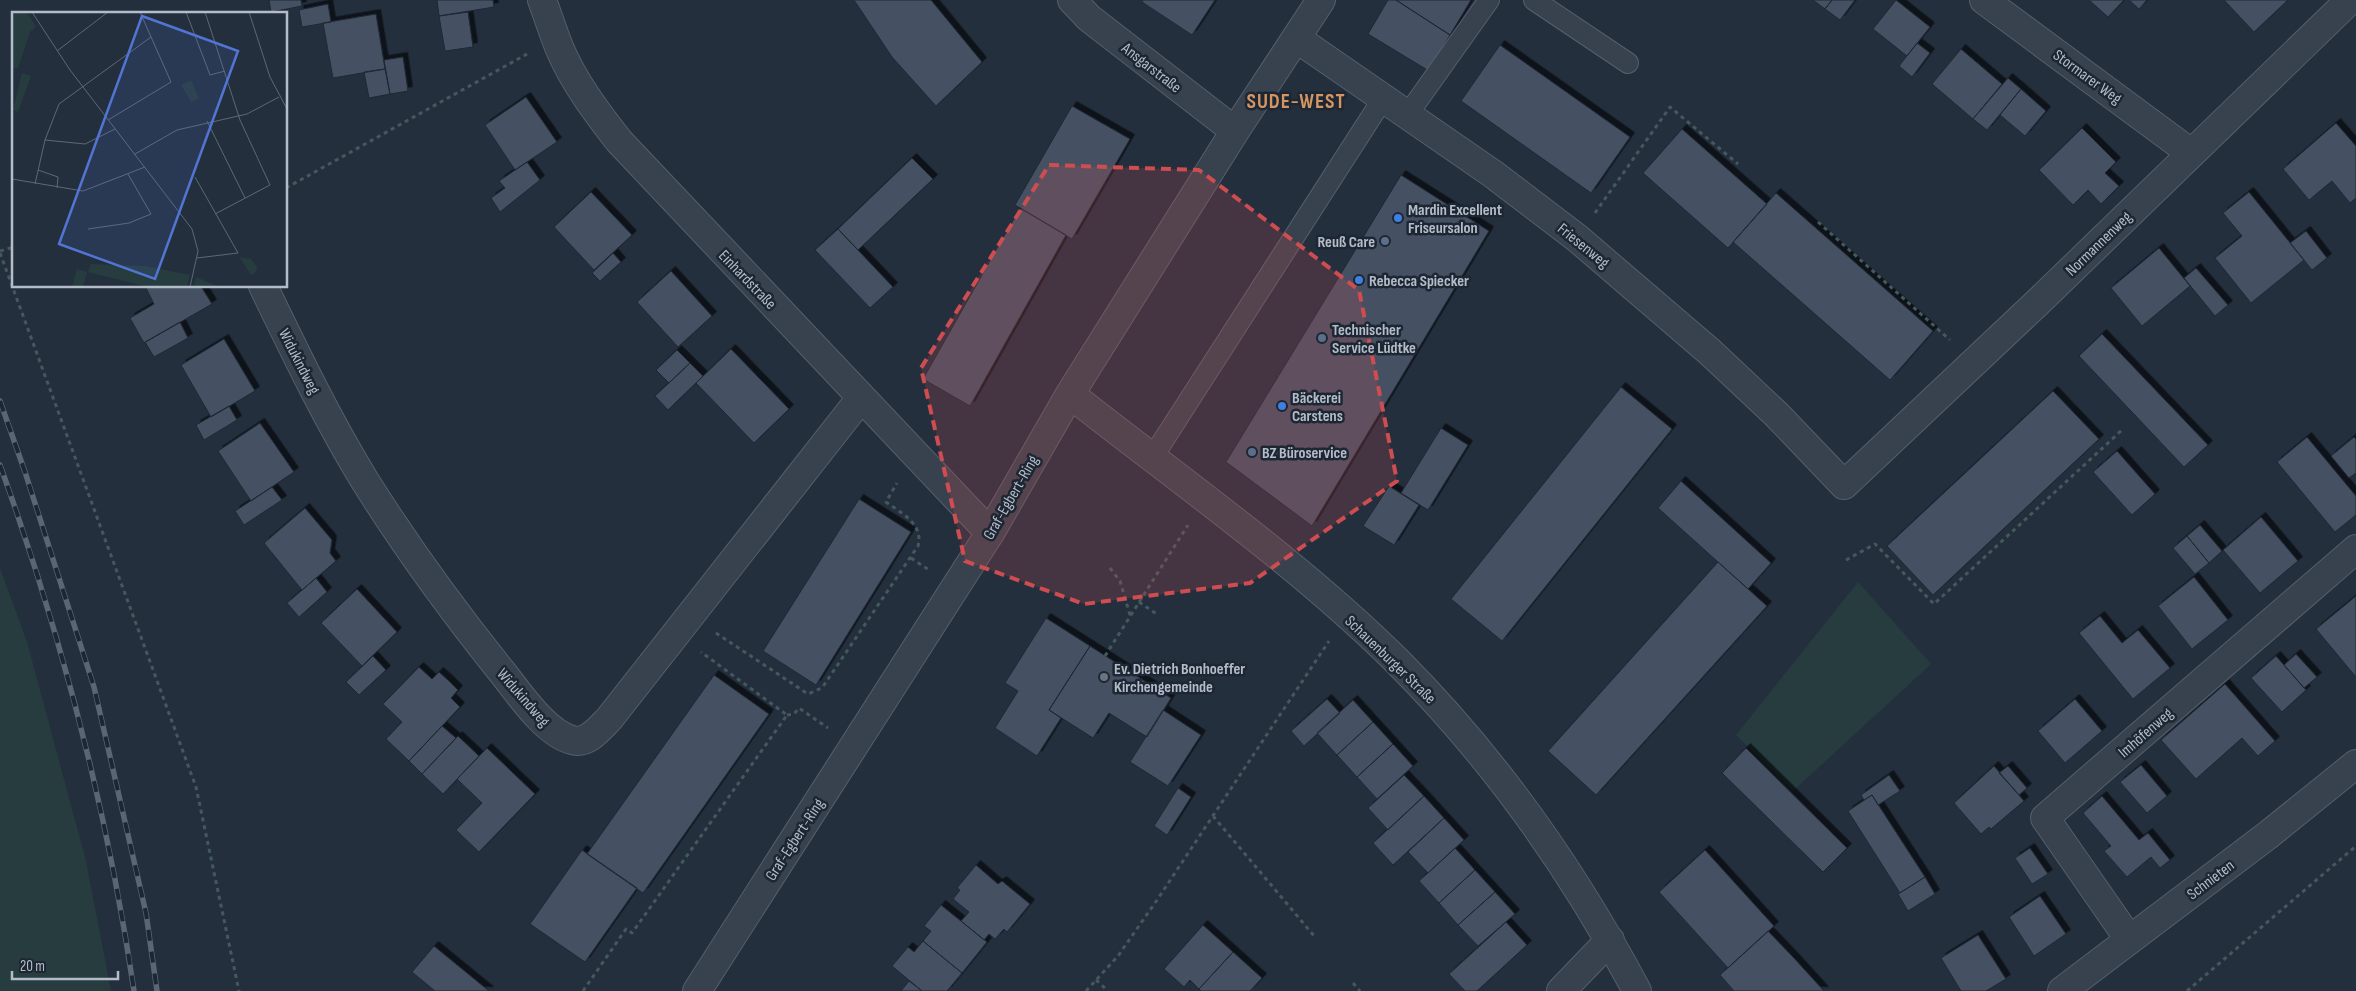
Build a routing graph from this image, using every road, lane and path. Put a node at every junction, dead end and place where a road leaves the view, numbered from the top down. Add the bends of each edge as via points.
1 (542, 0) edge
2 (1072, 0) edge
3 (1321, 0) edge
4 (1489, 0) edge
5 (1534, 0) edge
6 (1984, 0) edge
7 (2350, 0) edge
8 (556, 38) junction
9 (1296, 38) junction
10 (1628, 63) dead end
11 (1384, 97) junction
12 (1408, 114) junction
13 (1235, 131) junction
14 (2191, 152) junction
15 (1738, 164) dead end
16 (288, 187) edge
17 (1818, 222) dead end
18 (1577, 238) junction
19 (12, 248) edge
20 (0, 252) edge
21 (12, 285) edge
22 (13, 288) edge
23 (264, 288) edge
24 (1936, 327) dead end
25 (1070, 394) junction
26 (861, 398) junction
27 (2122, 430) dead end
28 (913, 453) junction
29 (1152, 458) junction
30 (1844, 485) joint
31 (1205, 500) junction
32 (990, 533) junction
33 (2356, 549) edge
34 (910, 558) junction
35 (1846, 560) dead end
36 (1110, 568) dead end
37 (930, 571) dead end
38 (1139, 602) junction
39 (1158, 615) dead end
40 (1346, 615) junction
41 (1130, 616) junction
42 (684, 625) junction
43 (1105, 656) dead end
44 (788, 715) junction
45 (831, 731) dead end
46 (2356, 764) edge
47 (1214, 816) junction
48 (2356, 846) edge
49 (1316, 937) dead end
50 (2129, 939) junction
51 (1610, 940) junction
52 (1096, 980) junction
53 (1353, 983) dead end
54 (238, 991) edge
55 (583, 991) edge
56 (696, 991) edge
57 (1086, 991) edge
58 (1108, 991) edge
59 (1360, 991) edge
60 (1561, 991) edge
61 (1637, 991) edge
62 (2062, 991) edge
63 (2187, 991) edge

1 - 8 street, Einhardstraße
2 - 13 street, Ansgarstraße via 1089,18
3 - 9 street, Graf-Egbert-Ring
4 - 12 lane
5 - 10 lane
6 - 14 street, Stormarer Weg
7 - 14 street, Normannenweg
8 - 16 path
8 - 26 street, Einhardstraße via 585,94 619,141
9 - 11 street, Friesenweg
9 - 13 street, Graf-Egbert-Ring
11 - 12 street, Friesenweg
11 - 29 lane
12 - 18 street, Friesenweg
13 - 25 street, Graf-Egbert-Ring
14 - 30 street, Normannenweg
15 - 18 path via 1670,107
17 - 24 path
18 - 30 street, Friesenweg via 1710,352
19 - 20 path
20 - 21 path
22 - 54 path via 196,787
23 - 42 street, Widukindweg via 321,402 365,480 417,561 452,610 561,736 574,741 585,740 609,719
25 - 29 street, Schauenburger Straße
25 - 32 street, Graf-Egbert-Ring
26 - 28 street, Einhardstraße
26 - 42 street, Widukindweg
27 - 35 path via 1934,604 1875,544
28 - 32 street, Einhardstraße
28 - 34 path via 886,502 917,528 920,541
29 - 31 street, Schauenburger Straße
31 - 38 path
31 - 40 street, Schauenburger Straße via 1294,569
32 - 56 street, Graf-Egbert-Ring
33 - 50 street, Imhöfenweg via 2045,818
34 - 37 path
34 - 42 path via 828,682 812,693 808,694
36 - 41 path via 1120,581
38 - 39 path
38 - 41 path
40 - 47 path
40 - 51 street, Schauenburger Straße via 1396,660 1490,763 1537,826
41 - 43 path
42 - 44 path
44 - 45 path via 799,708
44 - 55 path via 632,933 626,929
46 - 50 street, Schnieten via 2268,836
47 - 49 path
47 - 52 path via 1118,956
48 - 63 path
50 - 62 street, Schnieten
51 - 60 street
51 - 61 street, Schauenburger Straße
52 - 57 path
52 - 58 path
53 - 59 path

